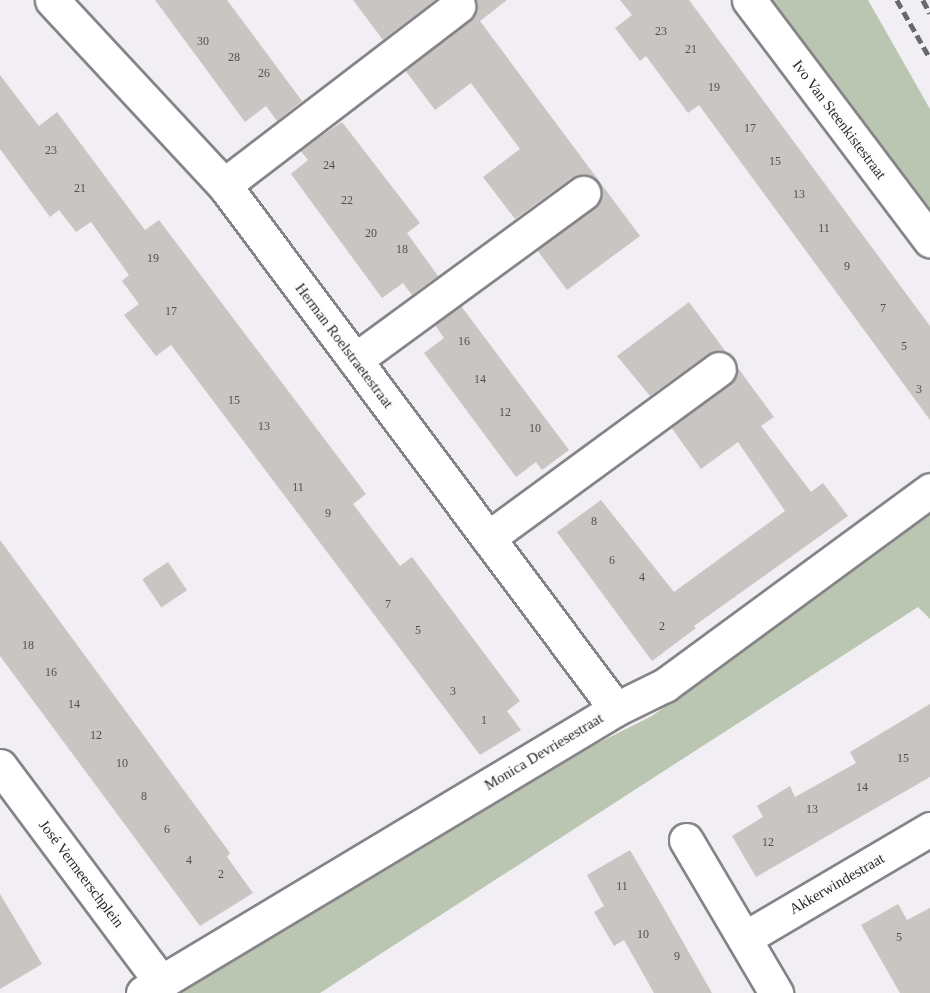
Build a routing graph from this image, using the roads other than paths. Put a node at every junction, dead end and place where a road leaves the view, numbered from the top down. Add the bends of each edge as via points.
1 (749, 0) edge
2 (69, 5) edge
3 (459, 6) dead end
4 (224, 185) junction
5 (583, 193) dead end
6 (930, 240) edge
7 (355, 360) junction
8 (719, 369) dead end
9 (930, 490) edge
10 (488, 538) junction
11 (616, 709) junction
12 (0, 766) edge
13 (930, 830) edge
14 (686, 840) dead end
15 (745, 938) junction
16 (152, 988) edge
17 (776, 993) edge

1 - 6 street, Ivo Van Steenkistestraat
2 - 4 street, Herman Roelstraetestraat
3 - 4 street
4 - 7 street, Herman Roelstraetestraat
5 - 7 street
7 - 10 street, Herman Roelstraetestraat
8 - 10 street
9 - 11 street, Monica Devriesestraat via 665,685
10 - 11 street, Herman Roelstraetestraat
11 - 16 street, Monica Devriesestraat
12 - 16 street, José Vermeerschplein
13 - 15 street, Akkerwindestraat
14 - 15 street
15 - 17 street

